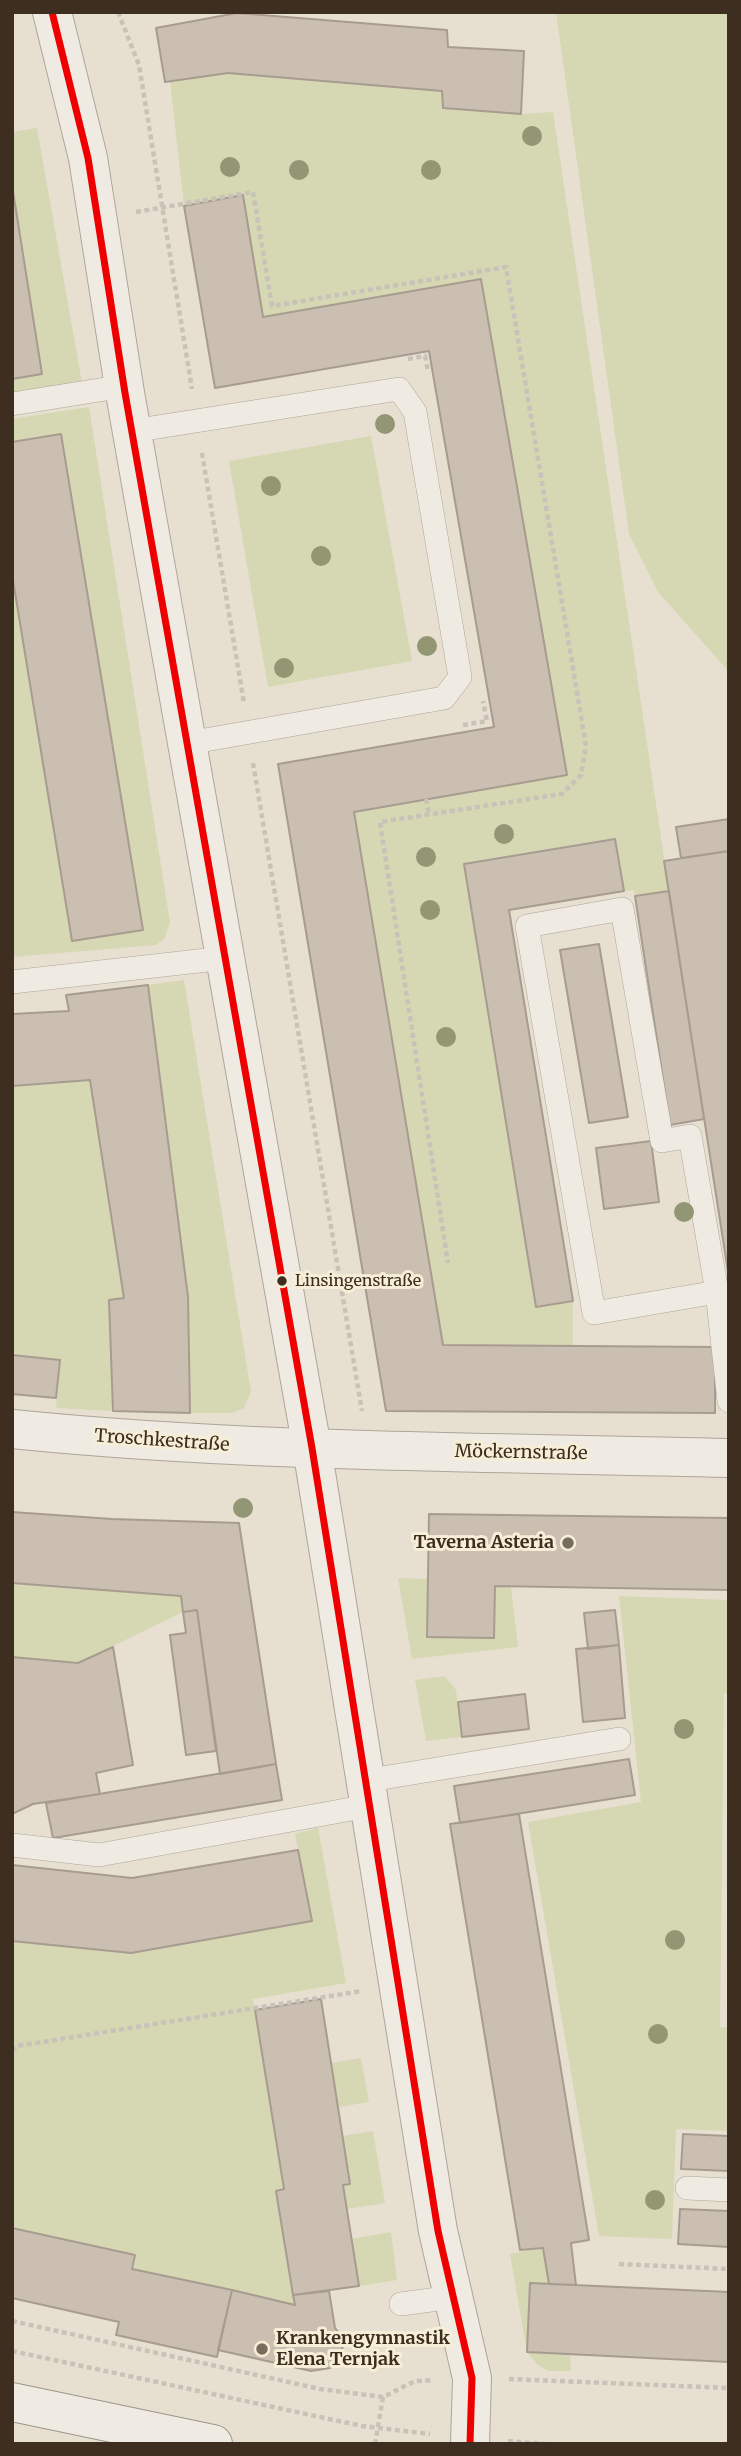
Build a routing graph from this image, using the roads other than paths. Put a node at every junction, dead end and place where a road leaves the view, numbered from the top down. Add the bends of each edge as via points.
1 (52, 12) edge
2 (124, 386) junction
3 (12, 404) edge
4 (132, 431) junction
5 (191, 757) junction
6 (225, 958) junction
7 (12, 982) edge
8 (717, 1292) junction
9 (729, 1401) edge
10 (12, 1429) edge
11 (312, 1448) junction
12 (729, 1458) edge
13 (618, 1739) dead end
14 (366, 1793) junction
15 (12, 1845) edge
16 (687, 2188) dead end
17 (729, 2190) edge
18 (453, 2297) junction
19 (401, 2304) dead end
20 (12, 2402) edge
21 (471, 2441) edge
22 (213, 2444) edge

1 - 2 street via 88,158
2 - 3 lane
2 - 4 street
4 - 5 street
4 - 5 lane via 399,389 415,412 460,677 444,698
5 - 6 street
6 - 7 lane
6 - 11 street
8 - 8 lane via 690,1136 662,1141 622,909 527,926 593,1312
8 - 9 lane
10 - 11 street, Troschkestraße via 112,1439
11 - 12 street, Möckernstraße
11 - 14 street
13 - 14 lane
14 - 15 lane via 99,1855
14 - 18 street via 438,2231
16 - 17 lane
18 - 19 lane
18 - 21 street via 472,2378
20 - 22 street

